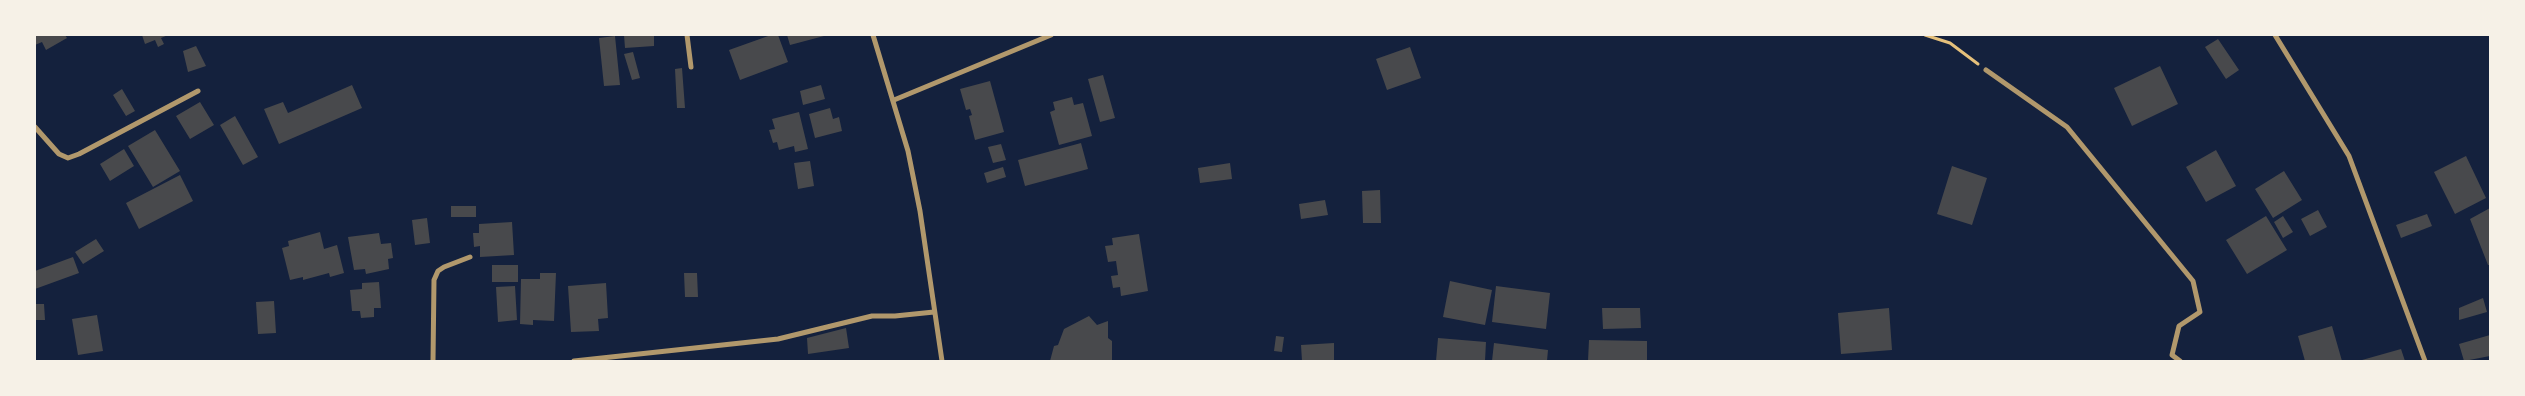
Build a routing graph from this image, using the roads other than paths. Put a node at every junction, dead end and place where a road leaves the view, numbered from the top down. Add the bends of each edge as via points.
1 (687, 35) edge
2 (873, 35) edge
3 (1051, 35) edge
4 (2275, 35) edge
5 (691, 66) dead end
6 (1986, 70) road end
7 (198, 91) dead end
8 (894, 100) junction
9 (35, 127) edge
10 (470, 257) dead end
11 (934, 312) junction
12 (433, 361) edge
13 (574, 361) edge
14 (942, 361) edge
15 (2180, 361) edge
16 (2425, 361) edge

1 - 5 street
2 - 8 street
3 - 8 street
4 - 16 street via 2349,156
6 - 15 street via 2067,127 2193,281 2200,312 2179,326 2172,355
7 - 9 street via 68,158 58,154
8 - 11 street via 920,211
10 - 12 street via 438,271 434,280
11 - 13 street via 872,316 778,339
11 - 14 street

